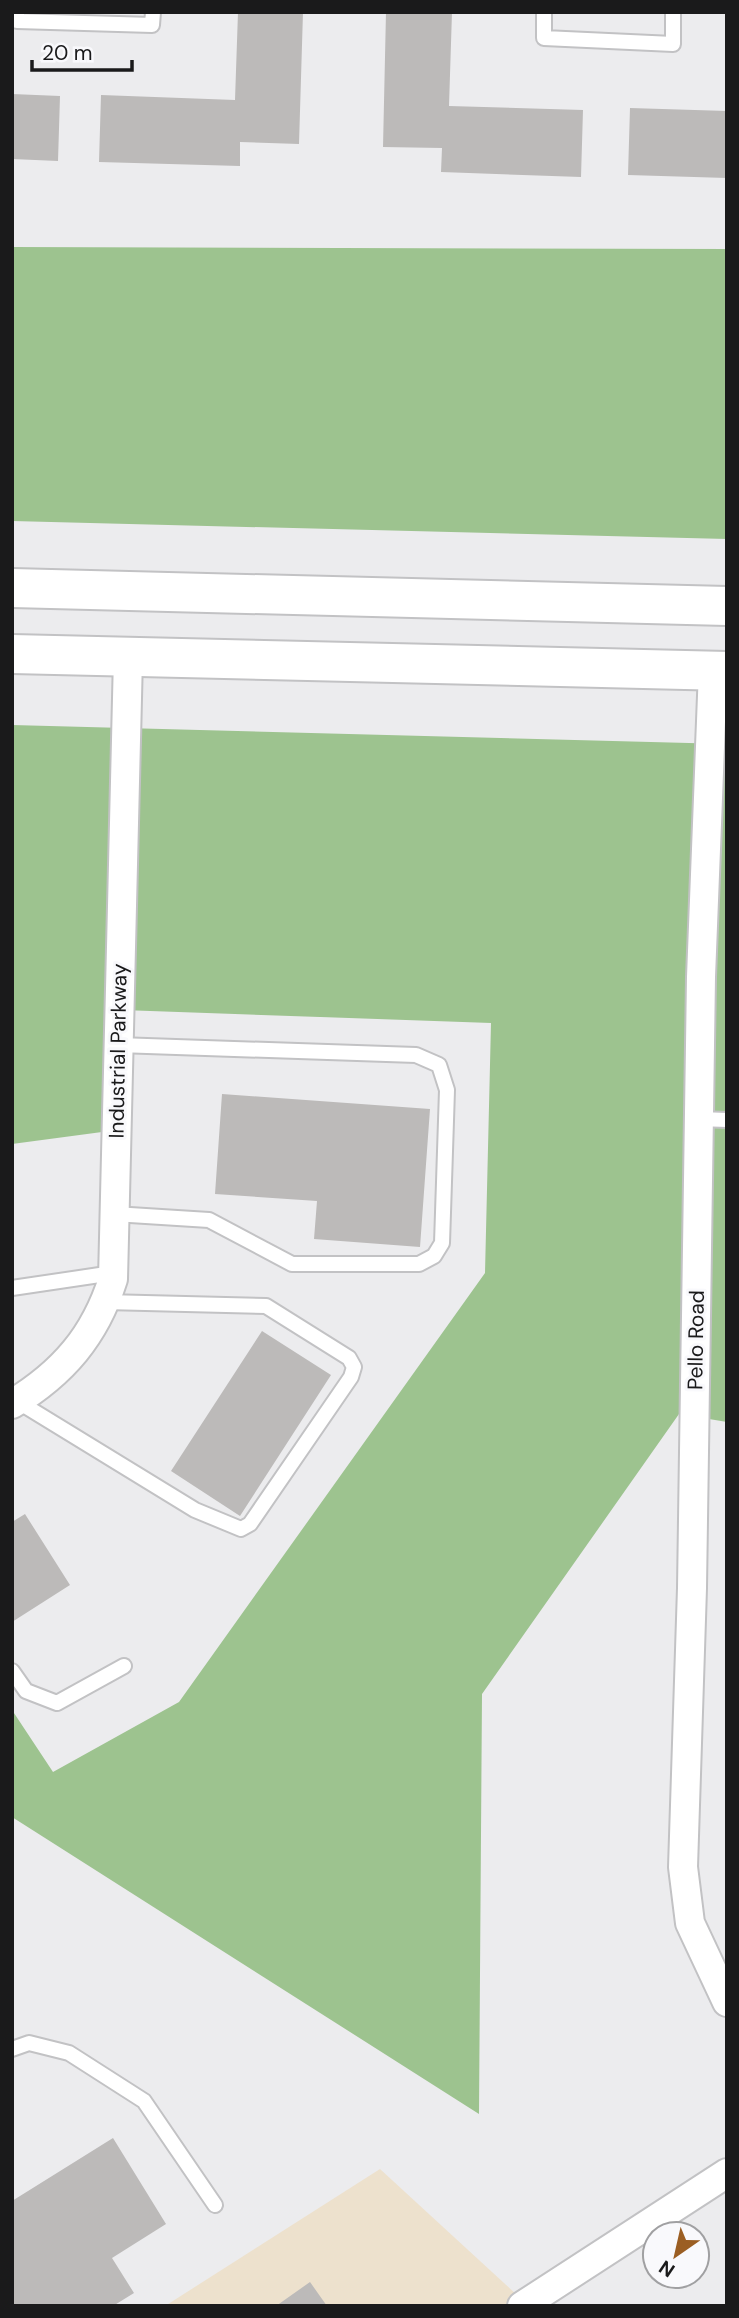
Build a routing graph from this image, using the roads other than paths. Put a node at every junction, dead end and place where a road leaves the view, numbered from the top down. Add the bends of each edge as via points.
1 (18, 12) edge
2 (153, 12) edge
3 (544, 12) edge
4 (673, 12) edge
5 (12, 588) edge
6 (727, 606) edge
7 (12, 653) edge
8 (128, 657) junction
9 (720, 671) edge
10 (118, 1045) junction
11 (713, 1119) edge
12 (114, 1214) junction
13 (113, 1273) junction
14 (12, 1287) edge
15 (105, 1302) junction
16 (15, 1403) edge
17 (124, 1666) dead end
18 (12, 1671) edge
19 (727, 2002) edge
20 (12, 2049) edge
21 (727, 2173) edge
22 (215, 2205) dead end
23 (522, 2306) edge

1 - 2 lane via 17,21 152,25
3 - 4 lane via 544,38 673,44
5 - 6 highway
7 - 8 highway
8 - 9 highway
8 - 10 street, Industrial Parkway
9 - 11 street, Pello Road
10 - 12 street, Industrial Parkway
10 - 12 lane via 416,1055 439,1065 447,1090 442,1243 434,1256 419,1264 292,1264 209,1220
11 - 19 street, Pello Road via 683,1867 690,1923
12 - 13 street, Industrial Parkway
13 - 14 lane
13 - 15 street, Industrial Parkway
15 - 16 street, Industrial Parkway via 70,1359
15 - 16 lane via 266,1306 349,1358 354,1367 250,1524 241,1529 195,1510
17 - 18 lane via 57,1703 26,1691
20 - 22 lane via 29,2043 69,2053 144,2101
21 - 23 street

